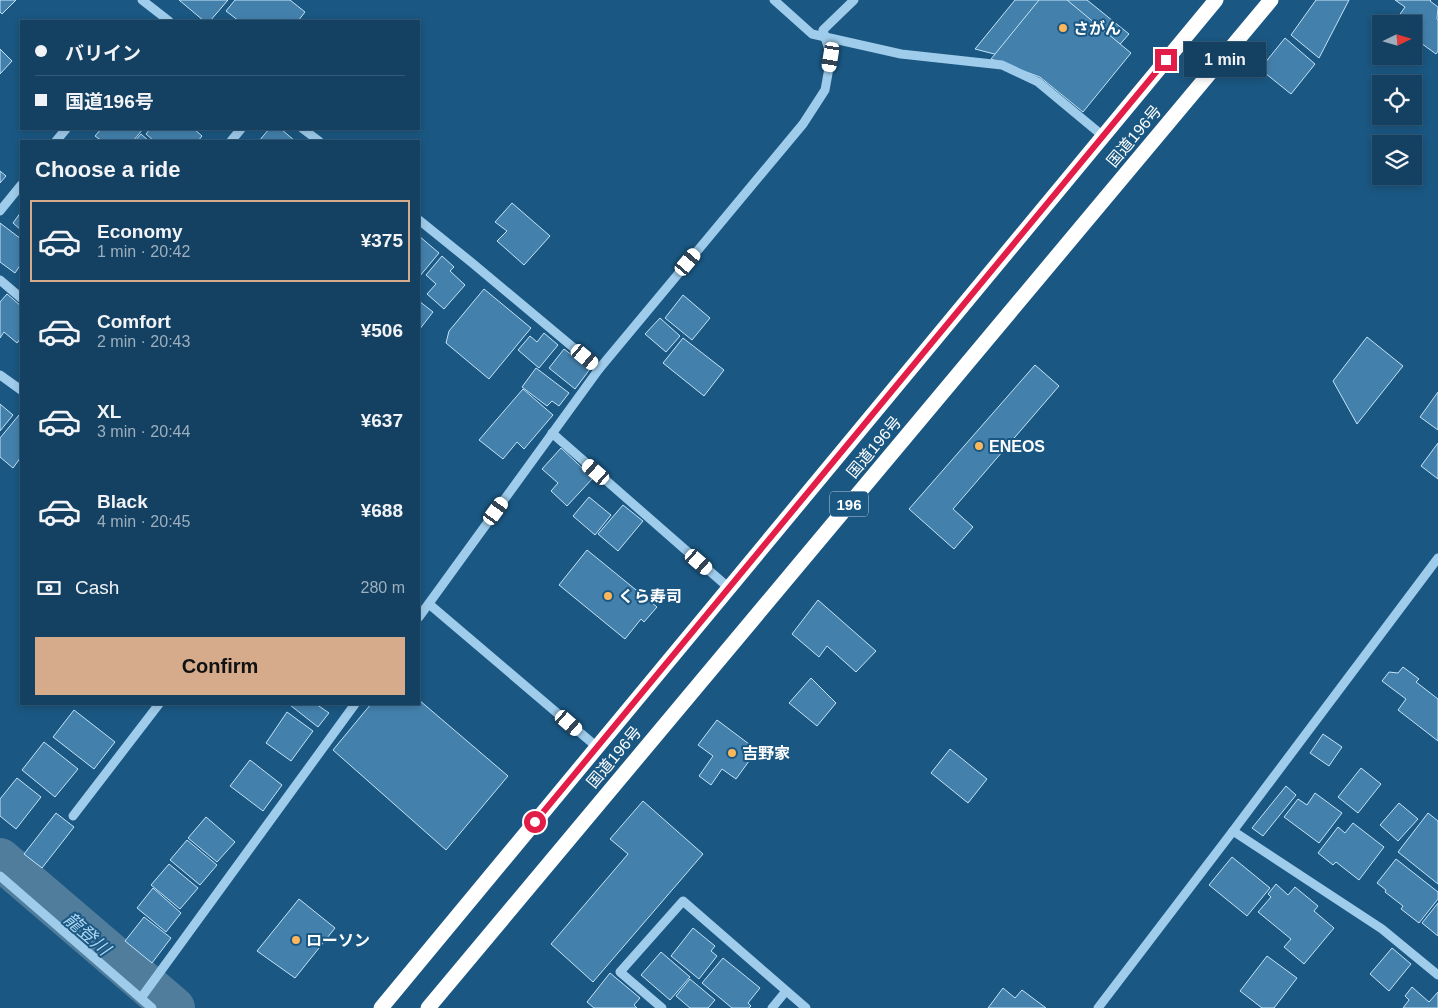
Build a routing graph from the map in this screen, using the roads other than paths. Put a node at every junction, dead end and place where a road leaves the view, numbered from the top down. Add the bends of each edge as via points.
1 (142, 0) edge
2 (774, 0) edge
3 (854, 0) edge
4 (1216, 0) edge
5 (1270, 0) edge
6 (160, 14) junction
7 (154, 20) edge
8 (168, 20) edge
9 (825, 37) junction
10 (65, 130) edge
11 (240, 130) edge
12 (305, 130) edge
13 (1103, 136) junction
14 (57, 140) edge
15 (232, 140) edge
16 (318, 140) edge
17 (20, 186) edge
18 (0, 211) edge
19 (420, 221) edge
20 (0, 280) edge
21 (20, 297) edge
22 (599, 369) junction
23 (0, 375) edge
24 (20, 389) edge
25 (552, 433) junction
26 (1438, 558) edge
27 (728, 588) junction
28 (429, 604) junction
29 (420, 616) edge
30 (158, 705) edge
31 (354, 705) edge
32 (597, 747) junction
33 (73, 816) dead end
34 (1233, 831) junction
35 (0, 876) edge
36 (1438, 975) edge
37 (786, 991) junction
38 (141, 998) junction
39 (152, 1008) edge
40 (381, 1008) edge
41 (428, 1008) edge
42 (662, 1008) edge
43 (772, 1008) edge
44 (806, 1008) edge
45 (1098, 1008) edge

1 - 6 street
2 - 9 street via 812,34
3 - 9 street via 822,30
4 - 13 highway, 国道196号 / 196
5 - 41 highway, 国道196号 / 196
6 - 7 street
6 - 8 street
9 - 13 street via 901,54 1002,65 1038,82
9 - 22 street via 831,57 825,90 812,110
10 - 14 street
11 - 15 street
12 - 16 street
13 - 27 highway, 国道196号 / 196
17 - 18 street
19 - 22 street
20 - 21 street
22 - 25 street
23 - 24 street
25 - 27 street
25 - 28 street
26 - 34 street
27 - 32 highway, 国道196号 / 196
28 - 29 street
28 - 32 street
30 - 33 street
31 - 38 street
32 - 40 highway, 国道196号 / 196
34 - 36 street via 1382,929
34 - 45 street
35 - 38 street
37 - 42 street via 683,901 620,972
37 - 43 street
37 - 44 street
38 - 39 street

